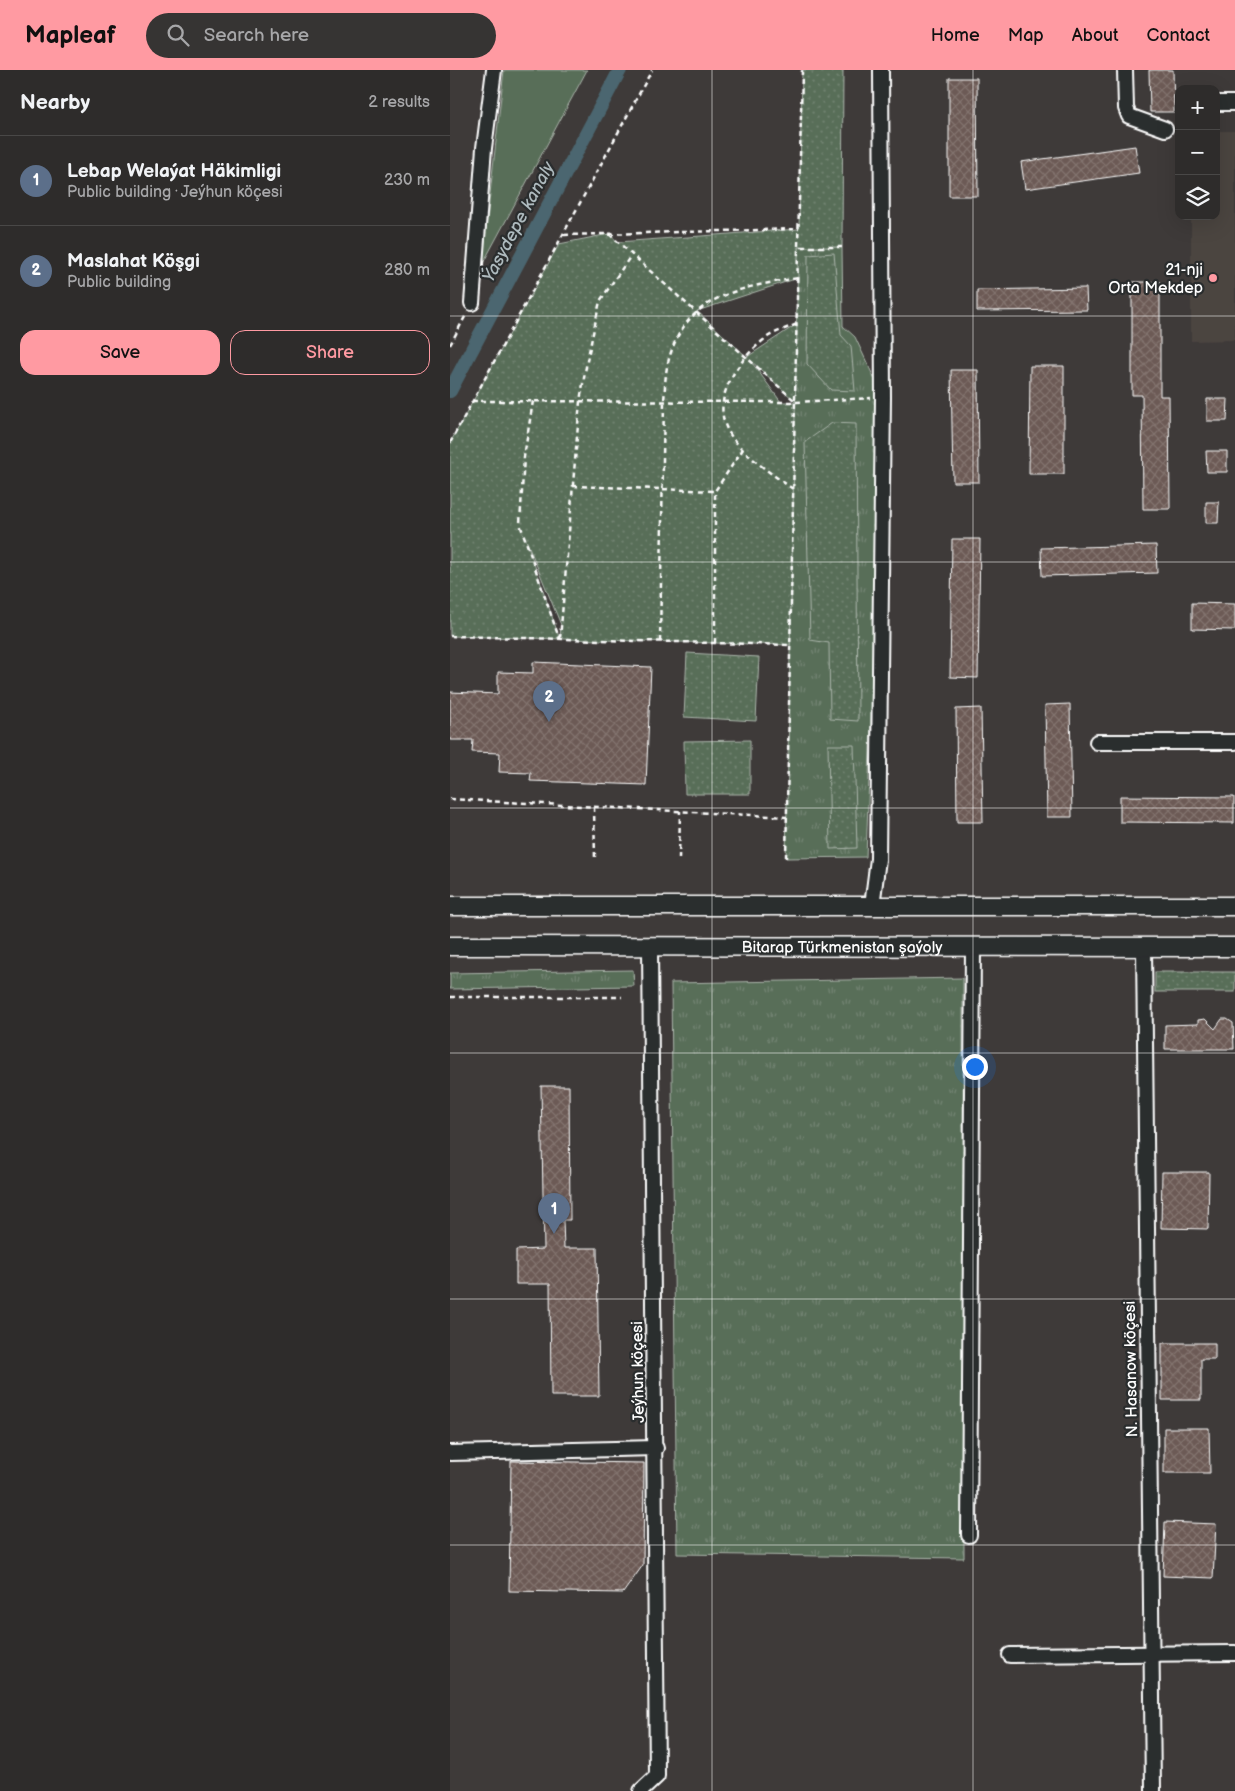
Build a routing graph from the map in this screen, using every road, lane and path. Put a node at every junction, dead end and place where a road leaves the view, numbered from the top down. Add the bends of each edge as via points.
1 (494, 70) edge
2 (652, 70) edge
3 (802, 70) edge
4 (881, 70) edge
5 (1125, 70) edge
6 (1220, 104) edge
7 (1235, 104) edge
8 (1165, 129) dead end
9 (798, 229) junction
10 (610, 234) junction
11 (564, 235) junction
12 (798, 247) junction
13 (842, 247) dead end
14 (632, 254) junction
15 (798, 278) junction
16 (472, 303) joint
17 (697, 310) junction
18 (797, 324) junction
19 (450, 344) edge
20 (747, 358) junction
21 (883, 397) junction
22 (472, 401) junction
23 (533, 401) junction
24 (580, 401) junction
25 (664, 402) junction
26 (722, 402) junction
27 (796, 402) junction
28 (450, 443) edge
29 (743, 449) junction
30 (573, 486) junction
31 (793, 489) junction
32 (663, 490) junction
33 (715, 492) junction
34 (450, 636) edge
35 (560, 639) junction
36 (660, 642) junction
37 (715, 643) junction
38 (790, 645) junction
39 (1097, 742) dead end
40 (1235, 742) edge
41 (450, 799) edge
42 (594, 807) junction
43 (680, 811) junction
44 (786, 817) junction
45 (786, 858) dead end
46 (679, 859) dead end
47 (595, 860) dead end
48 (450, 906) edge
49 (872, 906) junction
50 (1235, 906) edge
51 (450, 946) edge
52 (650, 946) junction
53 (973, 947) junction
54 (1235, 947) edge
55 (1144, 948) junction
56 (450, 997) edge
57 (622, 997) dead end
58 (656, 1448) junction
59 (450, 1452) edge
60 (969, 1535) dead end
61 (1150, 1653) junction
62 (1235, 1653) edge
63 (1010, 1654) dead end
64 (641, 1791) edge
65 (1153, 1791) edge

1 - 16 street via 484,148
2 - 11 path
3 - 9 path
4 - 21 street
5 - 8 street via 1128,116
6 - 7 street
9 - 10 path
9 - 12 path
10 - 11 path
10 - 14 path
11 - 22 path
12 - 13 path
12 - 15 path
14 - 17 path
14 - 24 path via 600,301
15 - 17 path via 752,285 710,301
15 - 18 path
16 - 19 path
17 - 20 path
17 - 25 path via 679,335 667,367
18 - 20 path via 769,336
18 - 27 path
20 - 26 path via 734,373
20 - 27 path
21 - 27 path
21 - 49 street via 878,859
22 - 23 path
22 - 28 path
23 - 24 path
23 - 35 path via 524,457 520,524
24 - 25 path
24 - 30 path
25 - 26 path
25 - 32 path
26 - 27 path
26 - 29 path via 726,427
27 - 31 path
29 - 31 path
29 - 33 path
30 - 32 path
30 - 35 path
31 - 38 path
32 - 33 path
32 - 36 path
33 - 37 path
34 - 35 path
35 - 36 path
36 - 37 path
37 - 38 path
38 - 44 path
39 - 40 street
41 - 42 path
42 - 43 path
42 - 47 path
43 - 44 path
43 - 46 path
44 - 45 path
48 - 49 main road
49 - 50 main road
51 - 52 main road, Bitarap Türkmenistan şaýoly
52 - 53 main road, Bitarap Türkmenistan şaýoly
52 - 58 street, Jeýhun köçesi
53 - 55 main road, Bitarap Türkmenistan şaýoly
53 - 60 street
54 - 55 main road, Bitarap Türkmenistan şaýoly
55 - 61 street, N. Hasanow köçesi
56 - 57 path
58 - 59 street
58 - 64 street, Jeýhun köçesi via 657,1776
61 - 62 street
61 - 63 street
61 - 65 street, N. Hasanow köçesi

